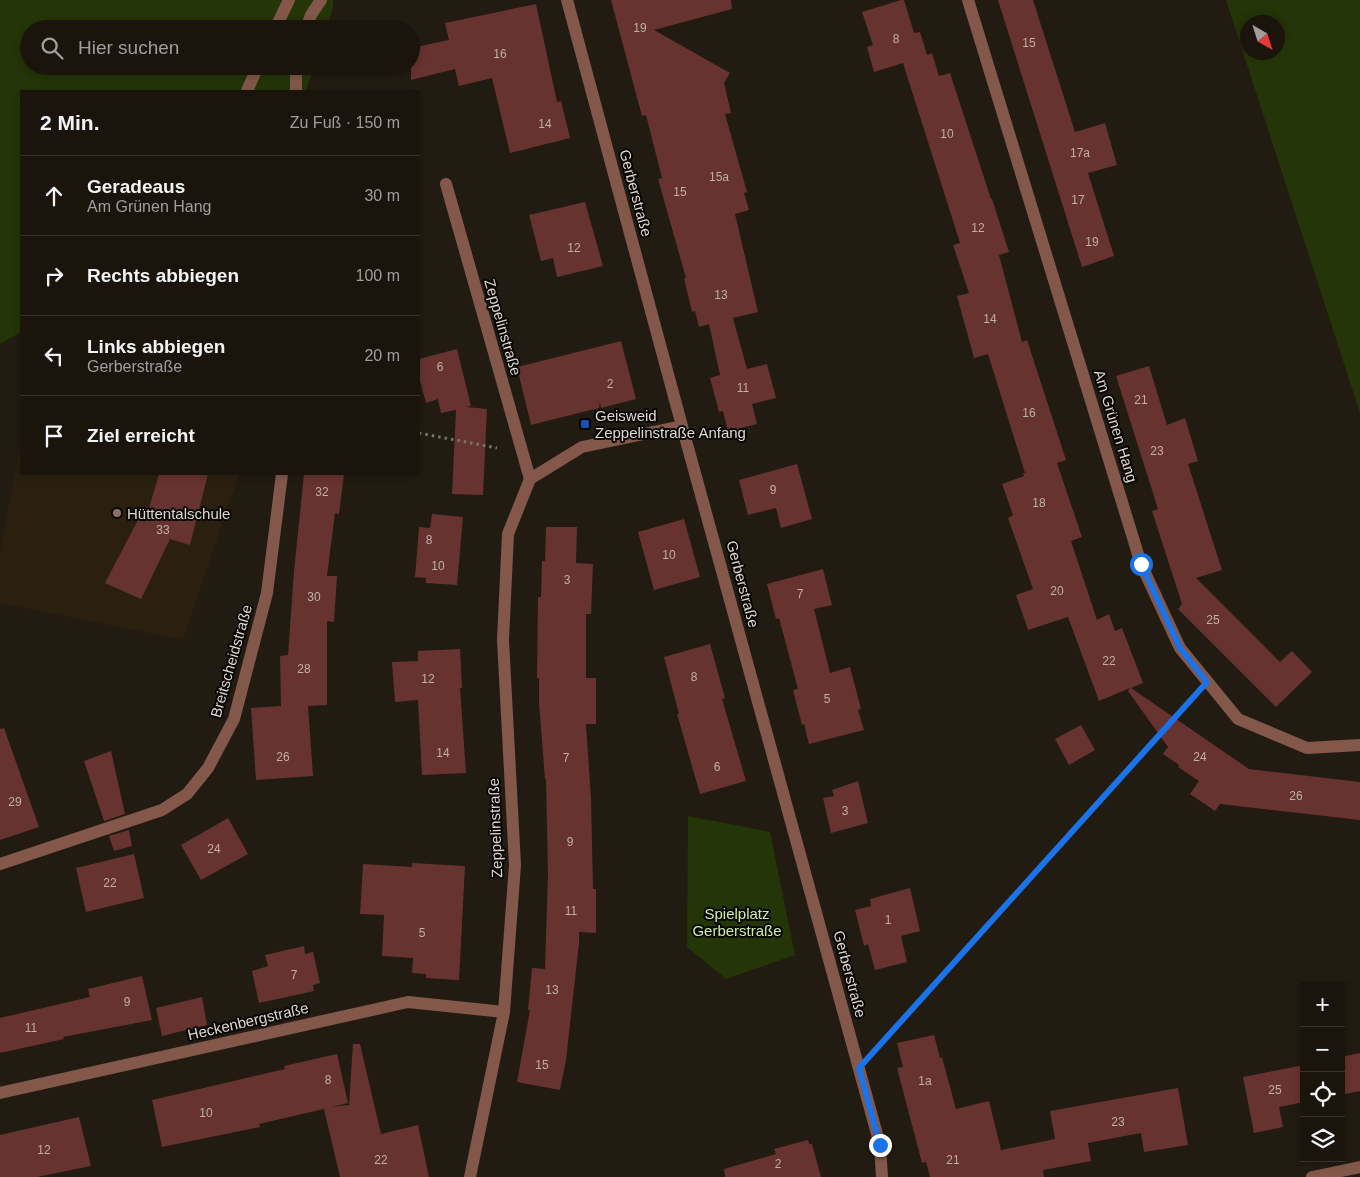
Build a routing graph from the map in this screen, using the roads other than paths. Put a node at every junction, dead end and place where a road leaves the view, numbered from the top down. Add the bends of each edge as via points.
1 (289, 0) edge
2 (321, 0) edge
3 (567, 0) edge
4 (968, 0) edge
5 (280, 20) edge
6 (309, 20) edge
7 (254, 75) edge
8 (296, 75) edge
9 (247, 90) edge
10 (296, 90) edge
11 (446, 184) dead end
12 (682, 426) junction
13 (282, 475) edge
14 (530, 479) junction
15 (1360, 745) edge
16 (0, 864) edge
17 (504, 1012) junction
18 (0, 1093) edge
19 (1360, 1167) edge
20 (470, 1177) edge
21 (882, 1177) edge
22 (1312, 1177) edge

1 - 5 street
2 - 6 street
3 - 12 street, Gerberstraße
4 - 15 street, Am Grünen Hang via 1141,564 1180,648 1238,719 1307,748
7 - 9 street
8 - 10 street
11 - 14 street, Zeppelinstraße
12 - 14 street via 582,447
12 - 21 street, Gerberstraße via 880,1145
13 - 16 street, Breitscheidstraße via 265,602 234,719 208,768 188,794 162,810
14 - 17 street, Zeppelinstraße via 508,534 503,640 515,865
17 - 18 street, Heckenbergstraße via 408,1002
17 - 20 street, Zeppelinstraße
19 - 22 street

